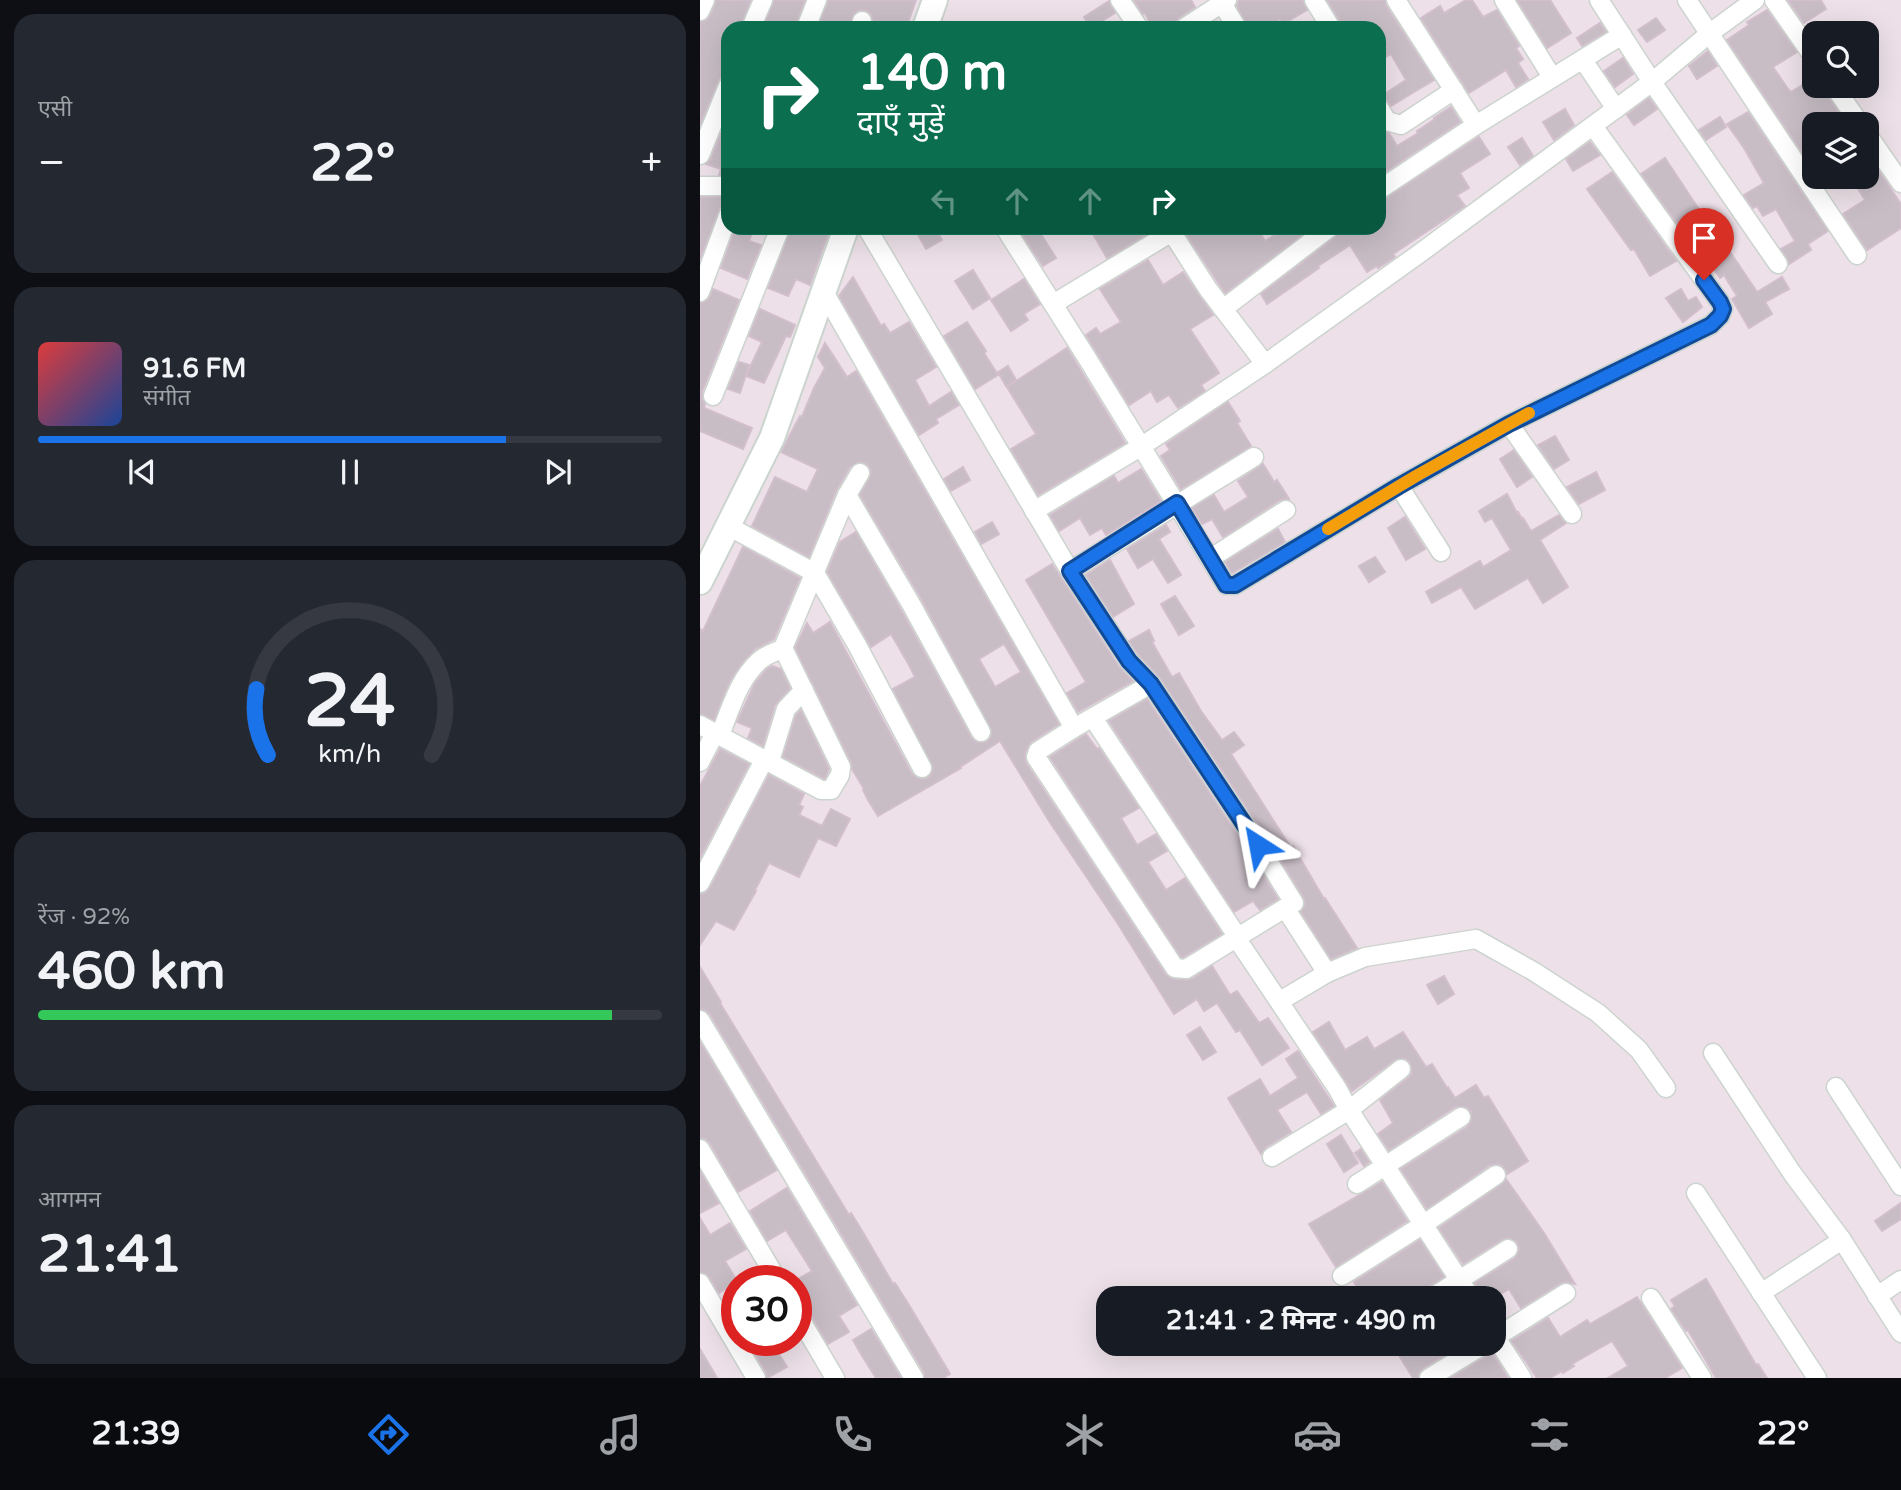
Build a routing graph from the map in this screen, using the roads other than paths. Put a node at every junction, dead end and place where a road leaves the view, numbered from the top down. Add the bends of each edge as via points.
1 (705, 0) edge
2 (763, 0) edge
3 (817, 0) edge
4 (935, 0) edge
5 (1120, 0) edge
6 (1314, 0) edge
7 (1396, 0) edge
8 (1504, 0) edge
9 (1599, 0) edge
10 (1687, 0) edge
11 (1755, 0) edge
12 (1774, 0) edge
13 (1223, 1) edge
14 (700, 11) edge
15 (754, 21) edge
16 (809, 21) edge
17 (928, 21) edge
18 (1134, 21) edge
19 (1194, 21) edge
20 (1233, 21) edge
21 (1327, 21) edge
22 (1710, 33) junction
23 (1622, 35) junction
24 (1802, 40) edge
25 (1583, 60) junction
26 (1552, 77) junction
27 (1652, 82) junction
28 (1454, 90) junction
29 (721, 103) edge
30 (1616, 109) junction
31 (1386, 119) edge
32 (1476, 125) junction
33 (1593, 126) junction
34 (1879, 151) edge
35 (700, 155) edge
36 (1901, 183) edge
37 (1386, 185) edge
38 (700, 186) edge
39 (721, 186) edge
40 (721, 235) edge
41 (777, 235) edge
42 (844, 235) edge
43 (871, 235) edge
44 (1016, 235) edge
45 (1163, 235) edge
46 (1174, 235) edge
47 (1320, 235) edge
48 (1857, 255) dead end
49 (1778, 264) dead end
50 (700, 292) edge
51 (824, 292) junction
52 (1053, 304) junction
53 (1223, 309) junction
54 (1265, 364) junction
55 (713, 396) dead end
56 (1509, 424) junction
57 (1142, 446) junction
58 (1254, 457) dead end
59 (860, 473) dead end
60 (1399, 486) junction
61 (847, 495) junction
62 (1177, 503) junction
63 (1286, 510) dead end
64 (1034, 511) junction
65 (1572, 514) dead end
66 (728, 526) junction
67 (1441, 552) dead end
68 (1210, 558) junction
69 (1070, 571) junction
70 (815, 573) junction
71 (700, 582) edge
72 (783, 648) junction
73 (1151, 684) junction
74 (804, 690) junction
75 (1093, 718) junction
76 (1074, 728) junction
77 (711, 731) edge
78 (981, 732) dead end
79 (767, 761) junction
80 (700, 762) edge
81 (922, 768) dead end
82 (700, 883) edge
83 (1285, 908) junction
84 (1237, 939) junction
85 (1327, 973) junction
86 (1280, 1001) junction
87 (700, 1020) edge
88 (1713, 1053) dead end
89 (1401, 1069) dead end
90 (1836, 1087) dead end
91 (1666, 1088) dead end
92 (1349, 1110) junction
93 (1461, 1117) dead end
94 (700, 1149) edge
95 (1272, 1157) dead end
96 (1386, 1165) junction
97 (1496, 1174) dead end
98 (1357, 1184) dead end
99 (1901, 1186) edge
100 (1696, 1193) dead end
101 (1424, 1224) junction
102 (1842, 1240) junction
103 (1508, 1249) dead end
104 (769, 1265) edge
105 (1342, 1276) dead end
106 (1460, 1280) junction
107 (1901, 1280) edge
108 (700, 1283) edge
109 (1450, 1286) edge
110 (1464, 1286) edge
111 (1566, 1293) dead end
112 (1761, 1293) junction
113 (1877, 1296) junction
114 (1651, 1298) dead end
115 (1506, 1329) edge
116 (1901, 1333) edge
117 (812, 1339) edge
118 (1464, 1356) edge
119 (1505, 1356) edge
120 (756, 1378) edge
121 (835, 1378) edge
122 (914, 1378) edge
123 (1429, 1378) edge
124 (1521, 1378) edge
125 (1702, 1378) edge
126 (1817, 1378) edge

1 - 14 street
2 - 15 street
3 - 16 street
4 - 17 street
5 - 18 street
6 - 21 street
7 - 28 street
8 - 26 street
9 - 23 street
10 - 22 street
11 - 22 street
12 - 24 street
13 - 19 street
13 - 20 street
22 - 27 street
22 - 48 street
23 - 25 street
23 - 27 street
25 - 26 street
25 - 30 street
26 - 32 street
27 - 30 street
27 - 49 street
28 - 31 street via 1401,125
28 - 32 street
29 - 35 street
30 - 33 street
32 - 37 street
33 - 54 street
33 - 56 street via 1723,309 1711,325
34 - 36 street
38 - 39 street
40 - 50 street
41 - 55 street
42 - 51 street
43 - 64 street
44 - 52 street
45 - 52 street
46 - 53 street
47 - 53 street
51 - 66 street via 772,438
51 - 76 street
52 - 57 street
53 - 54 street
54 - 57 street
56 - 60 street
56 - 65 street
57 - 62 street
57 - 64 street
58 - 62 street
59 - 61 street
60 - 67 street
60 - 68 street via 1235,585 1226,585
61 - 70 street
61 - 78 street
62 - 68 street
62 - 69 street
63 - 68 street
64 - 69 street
66 - 70 street
66 - 71 street
69 - 73 street via 1129,661
70 - 72 street
70 - 81 street
72 - 74 street
72 - 77 street via 760,660
73 - 75 street
73 - 83 street via 1294,903
74 - 79 street via 786,709
74 - 79 street via 841,775 831,790 821,790
75 - 76 street
75 - 84 street
76 - 84 street via 1038,751 1036,757 1175,968 1186,969
77 - 79 street
77 - 80 street
79 - 82 street
83 - 84 street
83 - 85 street
84 - 86 street
85 - 86 street
85 - 91 street via 1365,957 1476,939 1598,1013 1639,1051
86 - 92 street
87 - 122 street
88 - 102 street
89 - 92 street
90 - 99 street
92 - 95 street
92 - 96 street
93 - 96 street
94 - 104 street
96 - 98 street
96 - 101 street
97 - 101 street
100 - 112 street
101 - 105 street
101 - 106 street
102 - 112 street
102 - 113 street
103 - 106 street
106 - 109 street
106 - 110 street
107 - 113 street
108 - 120 street
111 - 115 street
112 - 126 street
113 - 116 street
114 - 125 street
117 - 121 street
118 - 123 street
119 - 124 street

